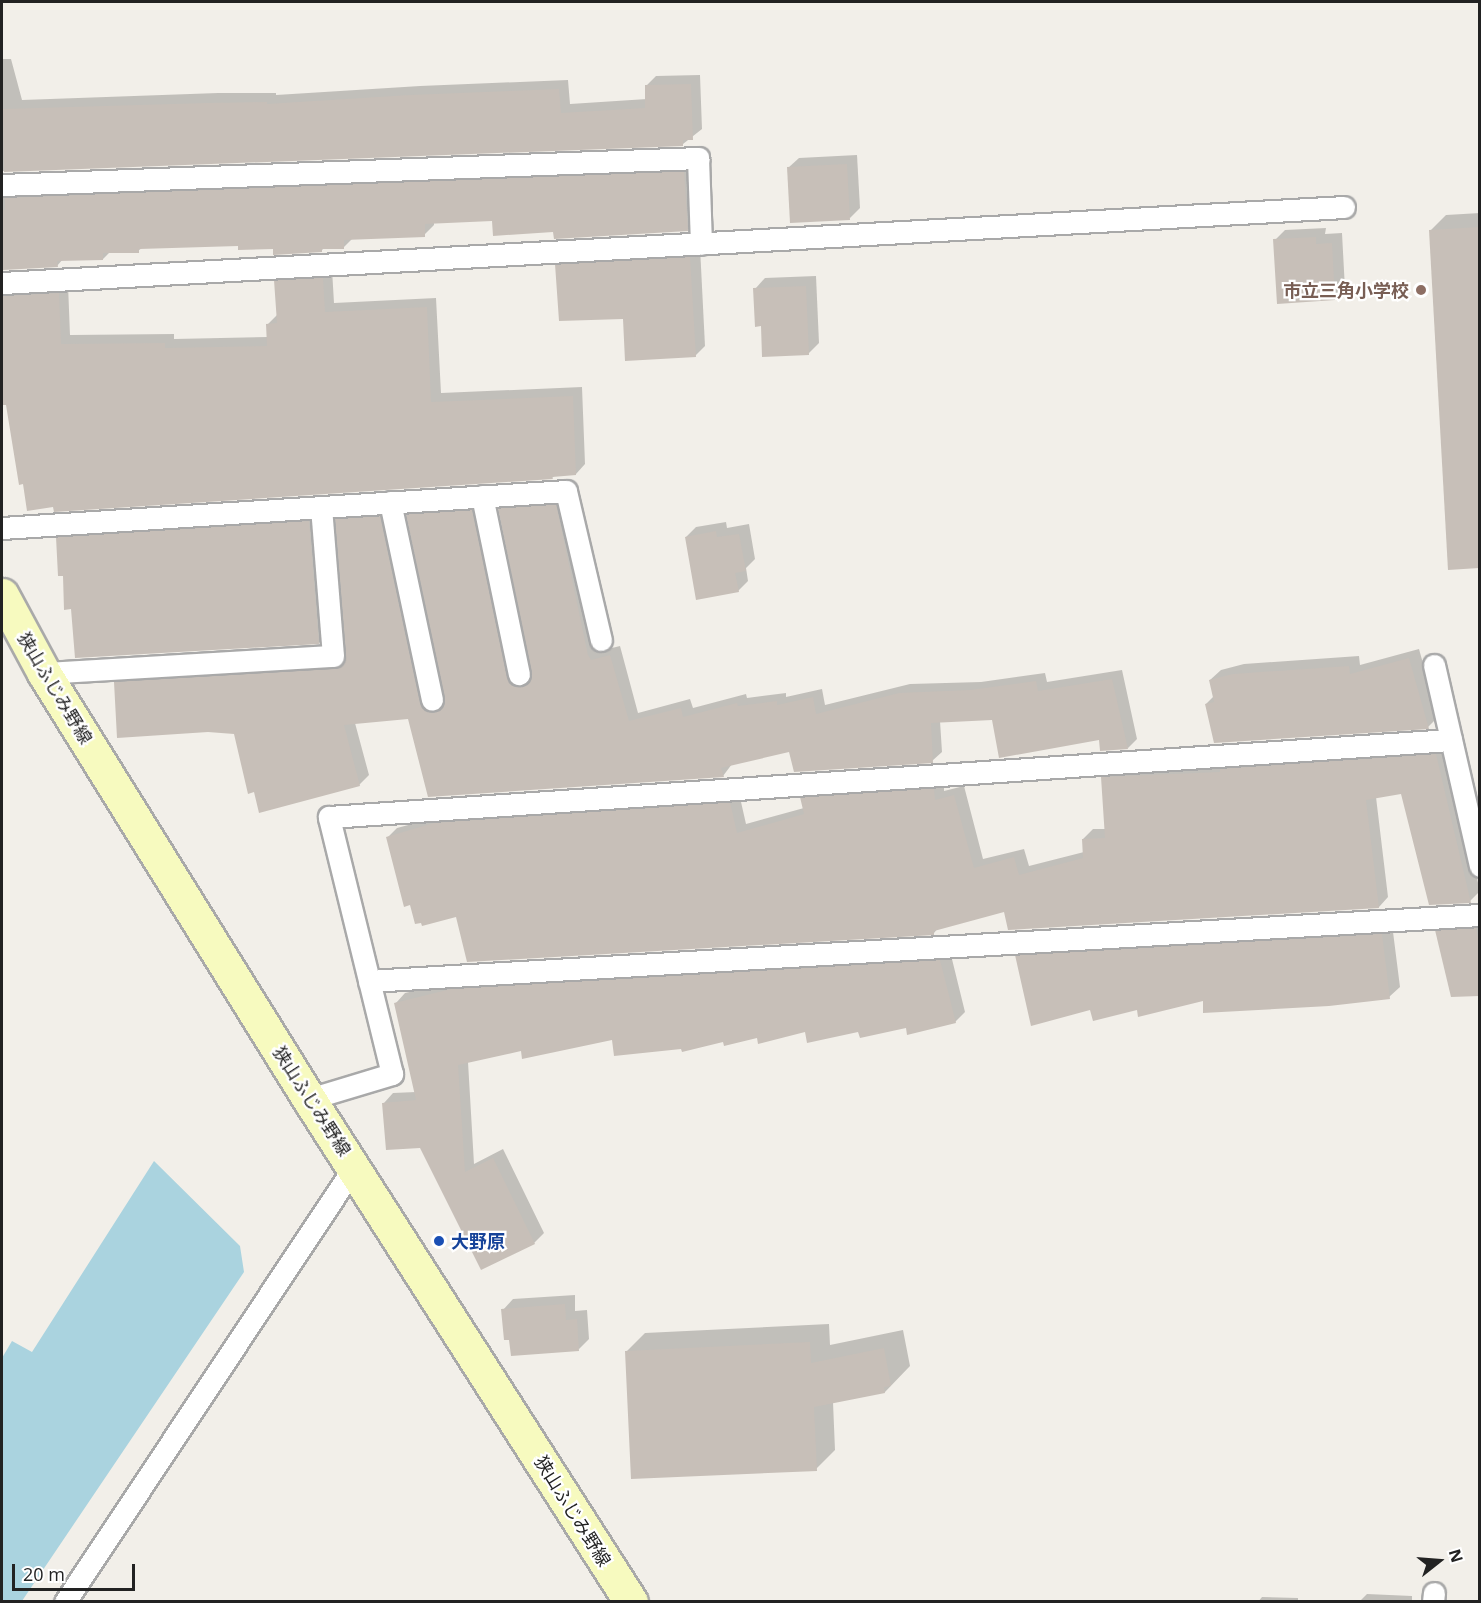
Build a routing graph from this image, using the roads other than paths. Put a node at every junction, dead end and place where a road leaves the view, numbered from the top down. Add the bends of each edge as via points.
1 (2, 185) edge
2 (1344, 207) dead end
3 (701, 244) junction
4 (2, 283) edge
5 (482, 496) junction
6 (390, 502) junction
7 (321, 507) junction
8 (2, 528) edge
9 (2, 595) edge
10 (601, 640) dead end
11 (1434, 665) dead end
12 (44, 673) junction
13 (519, 674) dead end
14 (432, 700) dead end
15 (1451, 740) junction
16 (1479, 866) edge
17 (1479, 915) edge
18 (369, 981) junction
19 (309, 1099) junction
20 (354, 1167) junction
21 (66, 1602) edge
22 (631, 1602) edge

1 - 3 lane via 698,158
2 - 3 lane
3 - 4 lane
5 - 6 lane
5 - 10 lane via 566,491
5 - 13 lane
6 - 7 lane
6 - 14 lane
7 - 8 lane
7 - 12 lane via 333,656
9 - 12 main road, 狭山ふじみ野線
11 - 15 lane
12 - 19 main road, 狭山ふじみ野線
15 - 16 lane
15 - 18 lane via 330,818
17 - 18 lane
18 - 19 lane via 392,1074
19 - 20 main road, 狭山ふじみ野線
20 - 21 lane
20 - 22 main road, 狭山ふじみ野線

